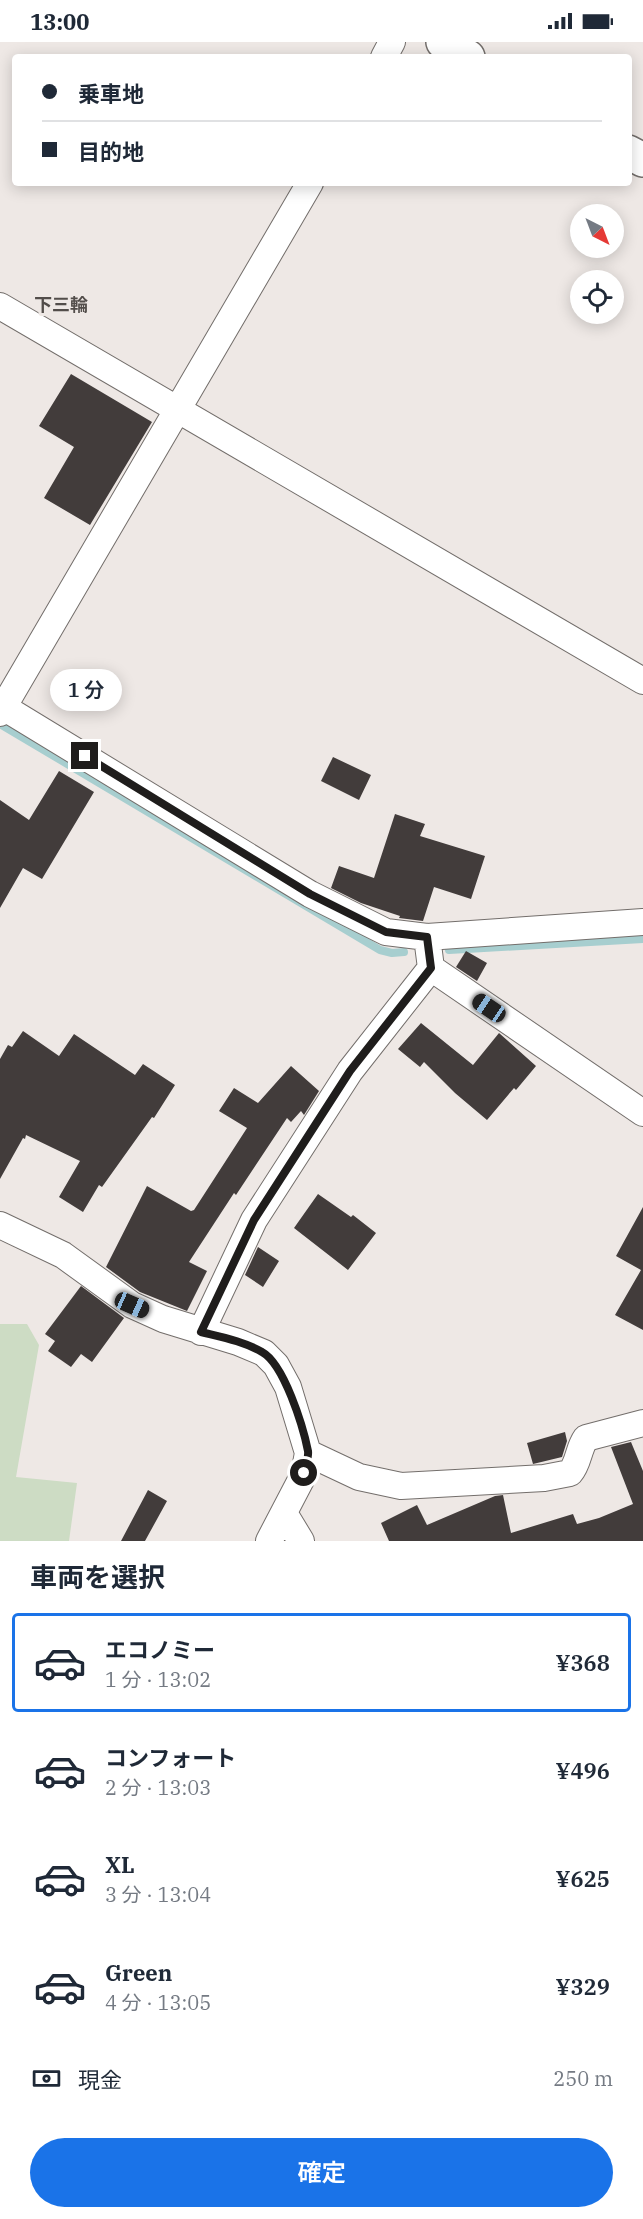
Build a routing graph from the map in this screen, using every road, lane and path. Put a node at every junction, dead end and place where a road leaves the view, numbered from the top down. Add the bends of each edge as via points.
1 (443, 42) edge
2 (463, 54) edge
3 (308, 186) edge
4 (0, 306) edge
5 (177, 410) junction
6 (643, 681) edge
7 (1, 708) edge
8 (643, 922) edge
9 (427, 937) junction
10 (431, 968) junction
11 (643, 1113) edge
12 (0, 1225) edge
13 (201, 1332) junction
14 (643, 1423) edge
15 (308, 1453) junction
16 (284, 1513) junction
17 (269, 1541) edge
18 (301, 1541) edge

1 - 2 main road
3 - 5 street
4 - 5 street
5 - 6 street
5 - 7 street
7 - 9 street via 310,894 386,932
8 - 9 street
9 - 10 street
10 - 11 street
10 - 13 street via 350,1071 254,1220
12 - 13 street via 63,1255 132,1305
13 - 15 street via 264,1353 276,1365 288,1387
14 - 15 street via 586,1438 570,1473 544,1478 401,1486 359,1477
15 - 16 street via 304,1473
16 - 17 street
16 - 18 street

